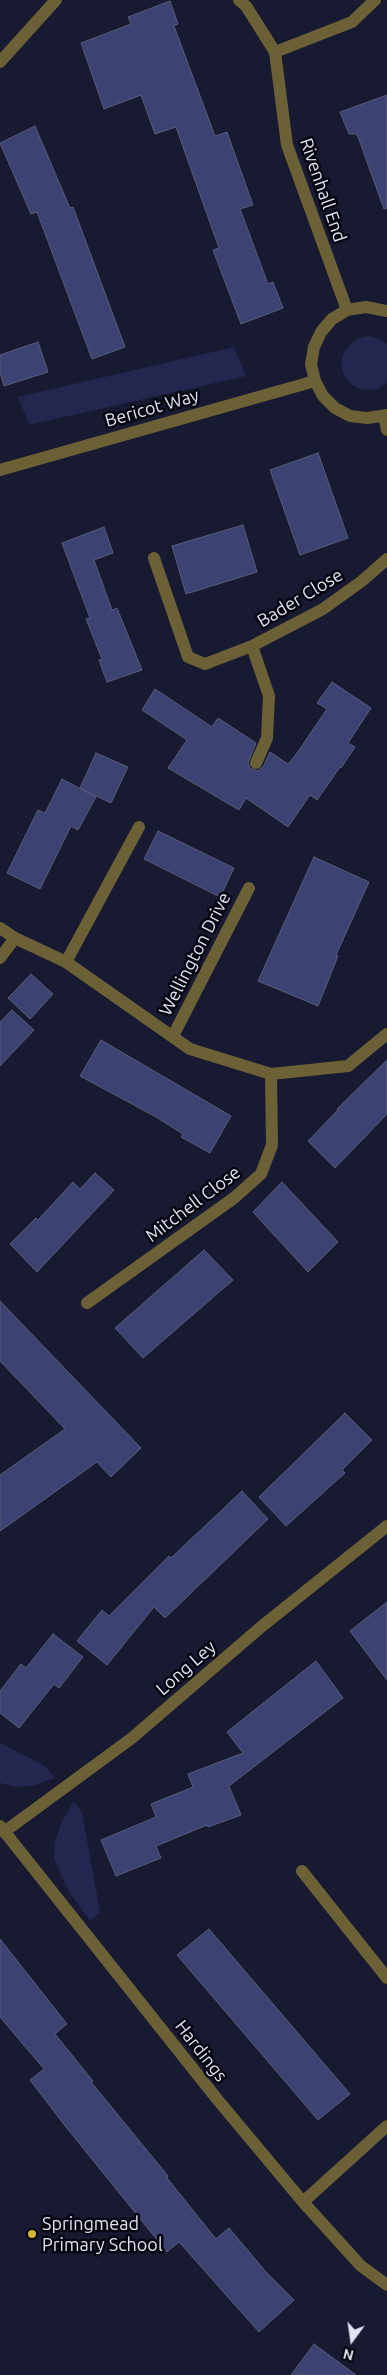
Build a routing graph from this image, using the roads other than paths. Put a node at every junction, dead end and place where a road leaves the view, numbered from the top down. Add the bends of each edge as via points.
1 (56, 0) edge
2 (239, 0) edge
3 (375, 0) edge
4 (275, 52) junction
5 (0, 62) edge
6 (347, 310) junction
7 (387, 311) edge
8 (315, 381) junction
9 (385, 415) edge
10 (387, 430) edge
11 (0, 470) edge
12 (154, 558) dead end
13 (387, 559) edge
14 (252, 646) junction
15 (256, 763) dead end
16 (139, 827) dead end
17 (250, 888) dead end
18 (0, 928) edge
19 (15, 938) junction
20 (0, 958) edge
21 (66, 962) junction
22 (387, 1034) edge
23 (172, 1036) junction
24 (271, 1074) junction
25 (87, 1303) dead end
26 (387, 1526) edge
27 (2, 1829) edge
28 (302, 1871) dead end
29 (387, 1978) edge
30 (387, 2126) edge
31 (303, 2202) junction
32 (387, 2285) edge

1 - 5 street
2 - 4 street, Rivenhall End
3 - 4 street via 352,22
4 - 6 street, Rivenhall End via 287,145
6 - 7 street via 366,307
6 - 8 street via 332,319 314,347 311,364
8 - 9 street via 335,408 350,416
8 - 11 street, Bericot Way
9 - 10 street
12 - 14 street, Bader Close via 188,657 206,664
13 - 14 street, Bader Close via 323,609
14 - 15 street, Bader Close via 269,696 267,738
16 - 21 street
17 - 23 street, Wellington Drive
18 - 19 street, Wellington Drive
19 - 20 street
19 - 21 street, Wellington Drive
21 - 23 street, Wellington Drive
22 - 24 street, Wellington Drive via 348,1066
23 - 24 street, Wellington Drive via 190,1049
24 - 25 street, Mitchell Close via 272,1145 260,1174 234,1198
26 - 27 street, Long Ley via 261,1627 132,1738
27 - 31 street, Hardings
28 - 29 street
30 - 31 street
31 - 32 street, Hardings via 361,2266

